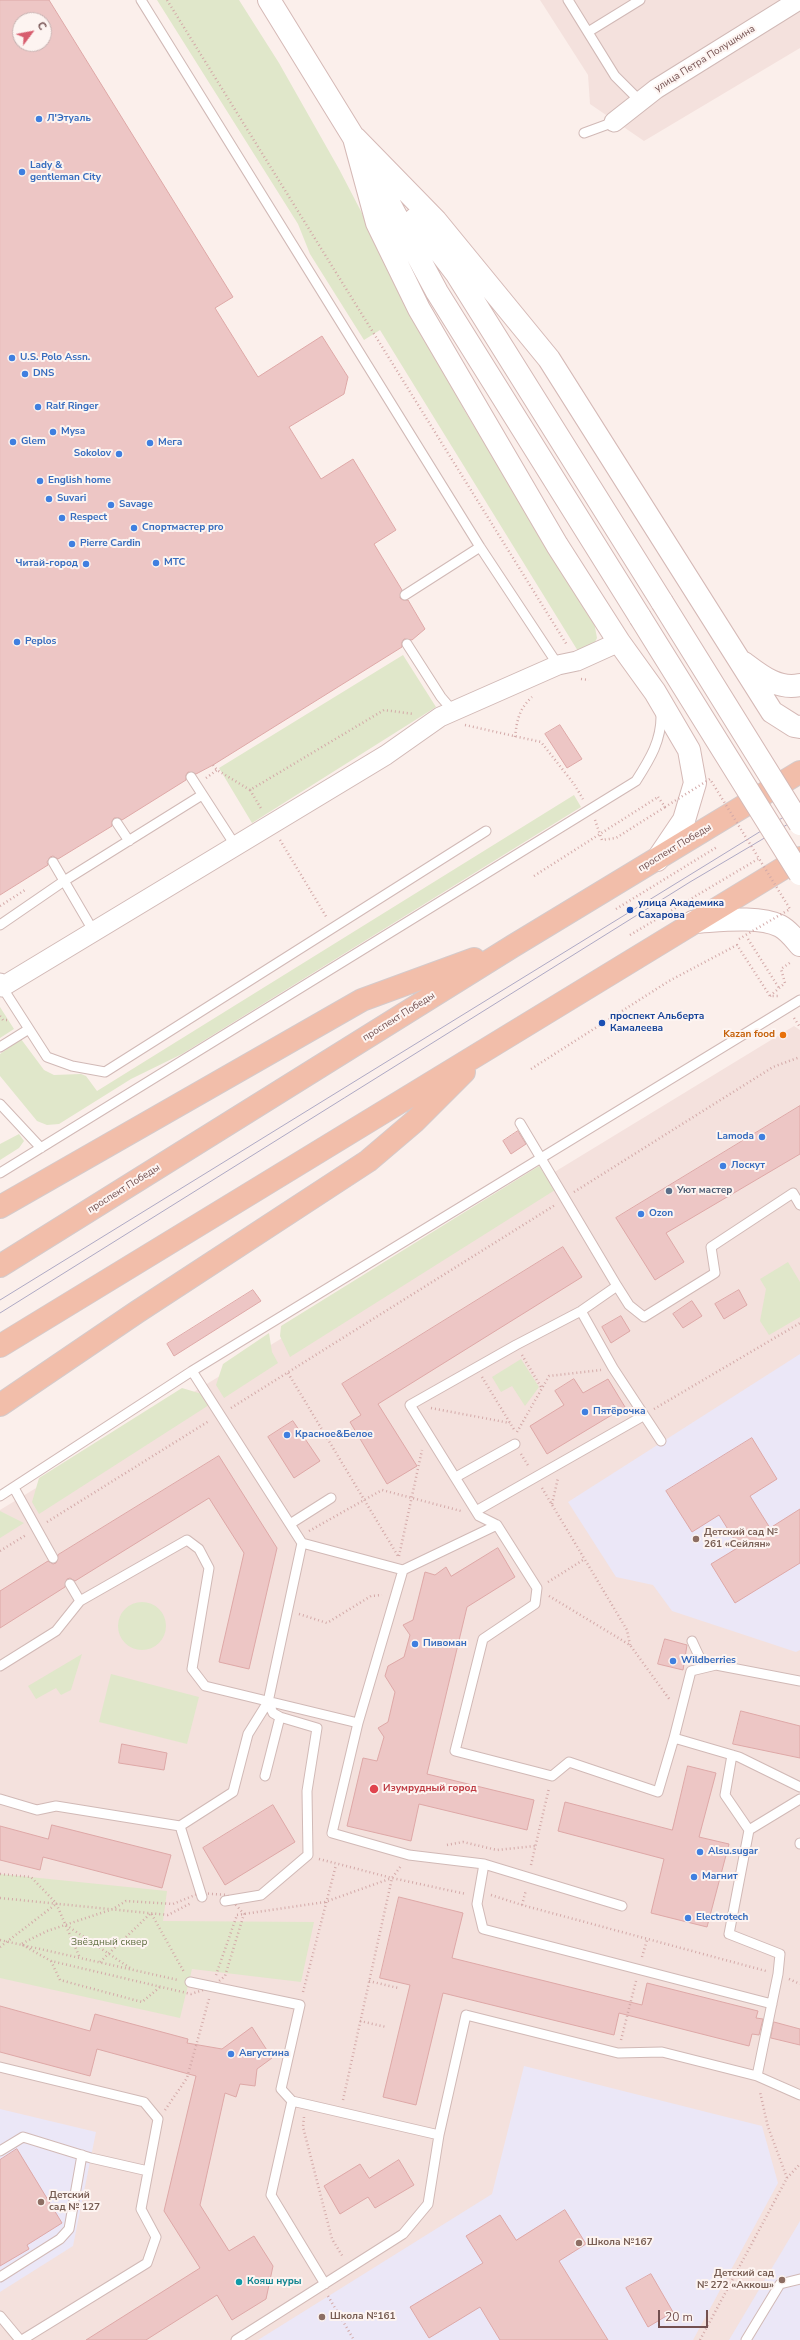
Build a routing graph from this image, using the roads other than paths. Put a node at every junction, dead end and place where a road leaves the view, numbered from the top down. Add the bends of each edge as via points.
1 (141, 0) edge
2 (269, 0) edge
3 (568, 0) edge
4 (640, 0) edge
5 (799, 0) edge
6 (588, 32) junction
7 (640, 102) junction
8 (614, 122) joint
9 (584, 133) dead end
10 (354, 138) junction
11 (480, 547) junction
12 (405, 595) dead end
13 (619, 642) junction
14 (407, 644) dead end
15 (736, 656) junction
16 (558, 665) junction
17 (800, 685) edge
18 (660, 699) junction
19 (453, 711) junction
20 (800, 727) edge
21 (800, 772) edge
22 (191, 777) dead end
23 (202, 795) junction
24 (117, 824) dead end
25 (800, 824) edge
26 (486, 831) dead end
27 (129, 841) junction
28 (236, 845) junction
29 (800, 858) edge
30 (657, 860) junction
31 (53, 862) dead end
32 (800, 874) edge
33 (64, 881) junction
34 (693, 922) junction
35 (0, 925) edge
36 (94, 932) junction
37 (513, 946) junction
38 (797, 953) edge
39 (1, 985) edge
40 (800, 1000) edge
41 (523, 1025) junction
42 (29, 1029) junction
43 (0, 1047) edge
44 (0, 1104) edge
45 (520, 1123) dead end
46 (41, 1148) junction
47 (541, 1159) junction
48 (0, 1173) edge
49 (800, 1205) edge
50 (0, 1207) edge
51 (0, 1266) edge
52 (617, 1286) junction
53 (581, 1311) junction
54 (0, 1346) edge
55 (192, 1371) junction
56 (0, 1406) edge
57 (643, 1416) junction
58 (661, 1441) dead end
59 (515, 1444) road end
60 (456, 1477) junction
61 (14, 1488) junction
62 (0, 1496) edge
63 (331, 1498) dead end
64 (477, 1513) junction
65 (290, 1524) junction
66 (497, 1525) junction
67 (300, 1540) junction
68 (53, 1558) dead end
69 (403, 1570) junction
70 (70, 1584) dead end
71 (80, 1601) junction
72 (692, 1641) dead end
73 (0, 1666) edge
74 (704, 1667) junction
75 (800, 1681) edge
76 (268, 1702) junction
77 (280, 1717) junction
78 (358, 1723) junction
79 (674, 1738) junction
80 (732, 1755) junction
81 (265, 1776) dead end
82 (800, 1787) edge
83 (0, 1799) edge
84 (800, 1799) edge
85 (180, 1826) junction
86 (749, 1830) junction
87 (484, 1864) junction
88 (201, 1895) road end
89 (228, 1900) road end
90 (622, 1906) dead end
91 (190, 1982) road end
92 (772, 2004) junction
93 (0, 2067) edge
94 (757, 2076) junction
95 (800, 2095) edge
96 (292, 2101) junction
97 (439, 2135) junction
98 (0, 2151) edge
99 (82, 2155) junction
100 (148, 2171) junction
101 (0, 2277) edge
102 (800, 2279) edge
103 (325, 2284) junction
104 (0, 2316) edge
105 (21, 2340) edge
106 (236, 2340) edge
107 (746, 2340) edge

1 - 11 lane
2 - 10 main road
3 - 6 lane
4 - 6 lane
5 - 7 street, улица Петра Полушкина via 656,89
6 - 7 lane via 615,76
7 - 8 street, улица Петра Полушкина
8 - 9 lane
10 - 13 main road via 377,223 419,308 557,545
10 - 15 main road via 436,222 549,358
10 - 25 main road, bridge via 456,273
10 - 32 main road, bridge via 437,292
11 - 12 lane
11 - 16 lane
13 - 16 street via 577,660
13 - 18 main road
14 - 19 lane
15 - 17 main road via 762,676 779,685
15 - 20 main road via 772,712
16 - 19 street
18 - 30 main road via 689,750 695,783 684,820
18 - 46 lane via 661,726 653,754 636,781
19 - 28 street via 440,717 386,755
21 - 30 main road, проспект Победы
22 - 23 lane
23 - 27 lane
23 - 28 lane
24 - 27 lane
26 - 42 lane via 105,1072 72,1066 47,1057
27 - 33 lane
28 - 36 street
29 - 34 main road
30 - 37 main road, проспект Победы
31 - 33 lane
33 - 35 lane
33 - 36 lane
34 - 38 main road via 744,919 779,925 792,935
34 - 41 main road
36 - 39 street
37 - 50 main road via 362,1000
37 - 51 main road, проспект Победы
39 - 42 lane
40 - 47 lane
41 - 54 main road
41 - 56 main road via 456,1079 416,1121 368,1161 137,1312
42 - 43 lane
44 - 46 lane
45 - 47 lane
46 - 48 lane
47 - 52 lane
47 - 55 lane
49 - 52 lane via 793,1193 712,1247 715,1273 644,1317 629,1306
52 - 53 lane
53 - 57 lane
53 - 60 lane via 410,1405
55 - 61 lane
55 - 65 lane
57 - 58 lane
57 - 64 lane via 563,1460
59 - 60 lane
60 - 64 lane
61 - 62 lane
61 - 68 lane
63 - 65 lane
64 - 66 lane
65 - 67 lane
66 - 69 lane
66 - 79 lane via 537,1588 535,1604 483,1639 455,1751 552,1776 569,1762 658,1792
67 - 69 lane
67 - 76 lane
69 - 78 lane
70 - 71 lane
71 - 73 lane via 56,1631
71 - 76 lane via 187,1540 199,1549 210,1568 192,1669 205,1686
72 - 74 lane
74 - 75 lane via 730,1666
74 - 79 lane via 691,1671
76 - 77 lane via 273,1713
76 - 78 lane
76 - 85 lane via 248,1734 233,1792
77 - 81 lane
77 - 89 lane via 318,1728 307,1791 308,1855 261,1895
78 - 87 lane via 332,1833 409,1855
79 - 80 lane
80 - 82 lane
80 - 86 lane via 724,1794
83 - 85 lane via 37,1810 56,1806
84 - 86 lane
85 - 88 lane
86 - 92 lane via 729,1934 780,1954
87 - 90 lane
87 - 92 lane via 478,1904 483,1929
91 - 96 lane via 300,2005 281,2089
92 - 94 lane
93 - 100 lane via 144,2102 158,2119
94 - 95 lane
94 - 97 lane via 662,2052 618,2053 466,2015
96 - 97 lane
96 - 103 lane via 271,2195
97 - 103 lane via 428,2204 403,2234
98 - 99 lane via 23,2137
99 - 100 lane
99 - 101 lane via 69,2229 60,2239
100 - 105 lane via 141,2209 156,2237 147,2263
102 - 107 lane via 780,2284
103 - 106 lane
104 - 105 lane

